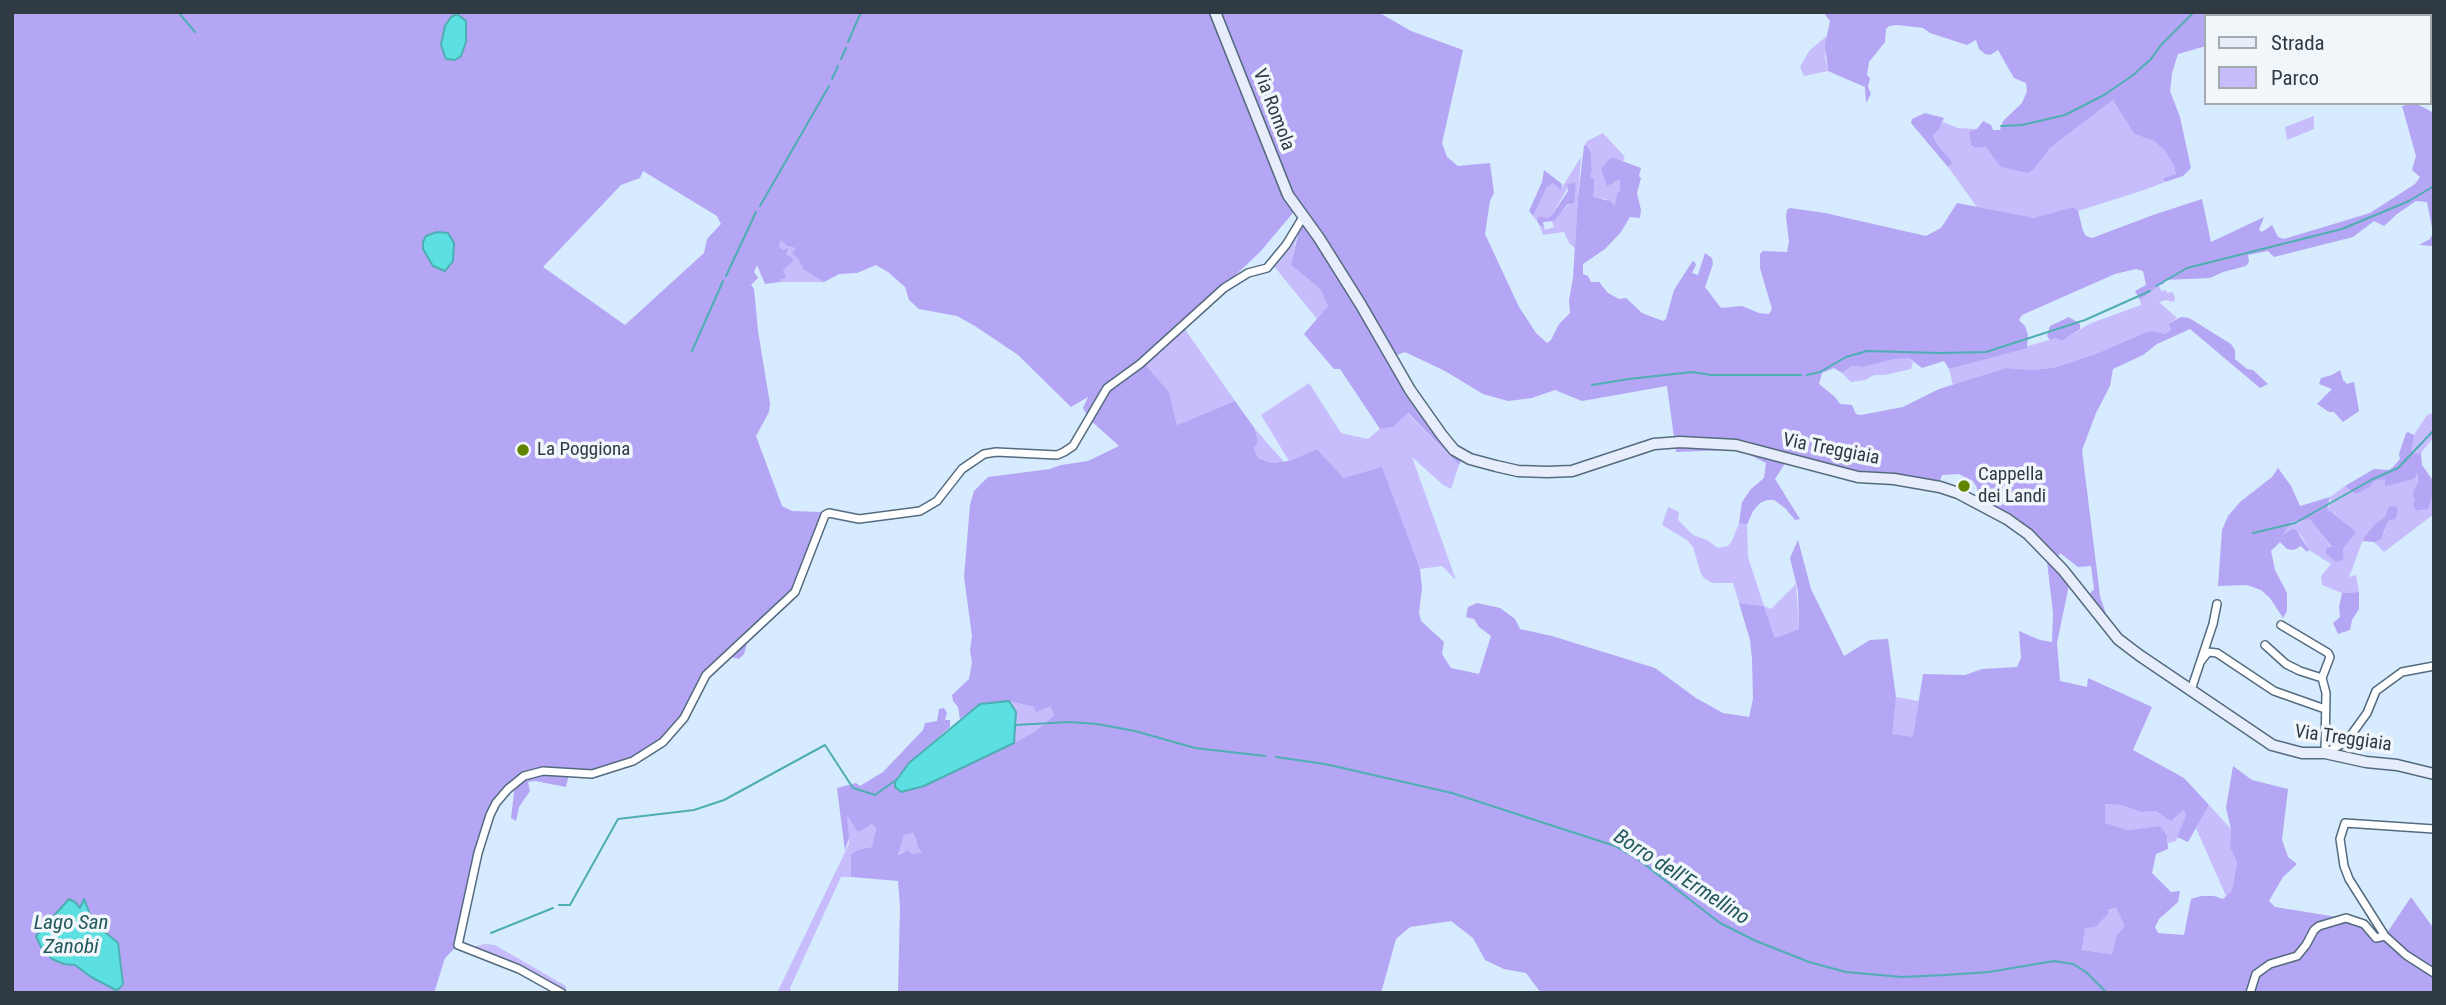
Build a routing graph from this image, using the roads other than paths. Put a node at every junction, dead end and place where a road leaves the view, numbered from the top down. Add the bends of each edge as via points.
1 (1215, 12) edge
2 (1303, 217) junction
3 (2217, 604) dead end
4 (2281, 625) dead end
5 (2265, 645) dead end
6 (2201, 661) junction
7 (2434, 666) edge
8 (2322, 678) junction
9 (2191, 690) junction
10 (2326, 709) junction
11 (2325, 753) junction
12 (2434, 774) edge
13 (2434, 829) edge
14 (2385, 936) junction
15 (2434, 973) edge
16 (562, 993) edge
17 (2250, 993) edge

1 - 2 street, Via Romola via 1288,195
2 - 9 street, Via Treggiaia via 1410,390 1454,450 1470,459 1518,471 1572,471 1654,444 1680,442 1736,446 1858,477 1940,487 2028,534 2118,639
2 - 16 street via 1267,268 1224,288 1107,388 1073,446 1064,452 984,454 962,469 937,501 920,512 859,519 825,515 795,592 706,675 684,718 663,742 634,761 592,774 543,771 524,776 508,789 490,815 458,945 519,969
3 - 6 street
4 - 8 street via 2328,653 2329,664
5 - 8 street via 2286,664
6 - 9 street
6 - 10 street via 2208,652 2217,653 2274,691
7 - 11 street via 2402,672 2376,691 2346,742
8 - 10 street
9 - 11 street, Via Treggiaia via 2272,745
10 - 11 street
11 - 12 street, Via Treggiaia
13 - 14 street via 2345,823 2340,839 2344,866
14 - 15 street
14 - 17 street via 2376,938 2364,924 2346,918 2319,926 2297,956 2270,964 2256,974

